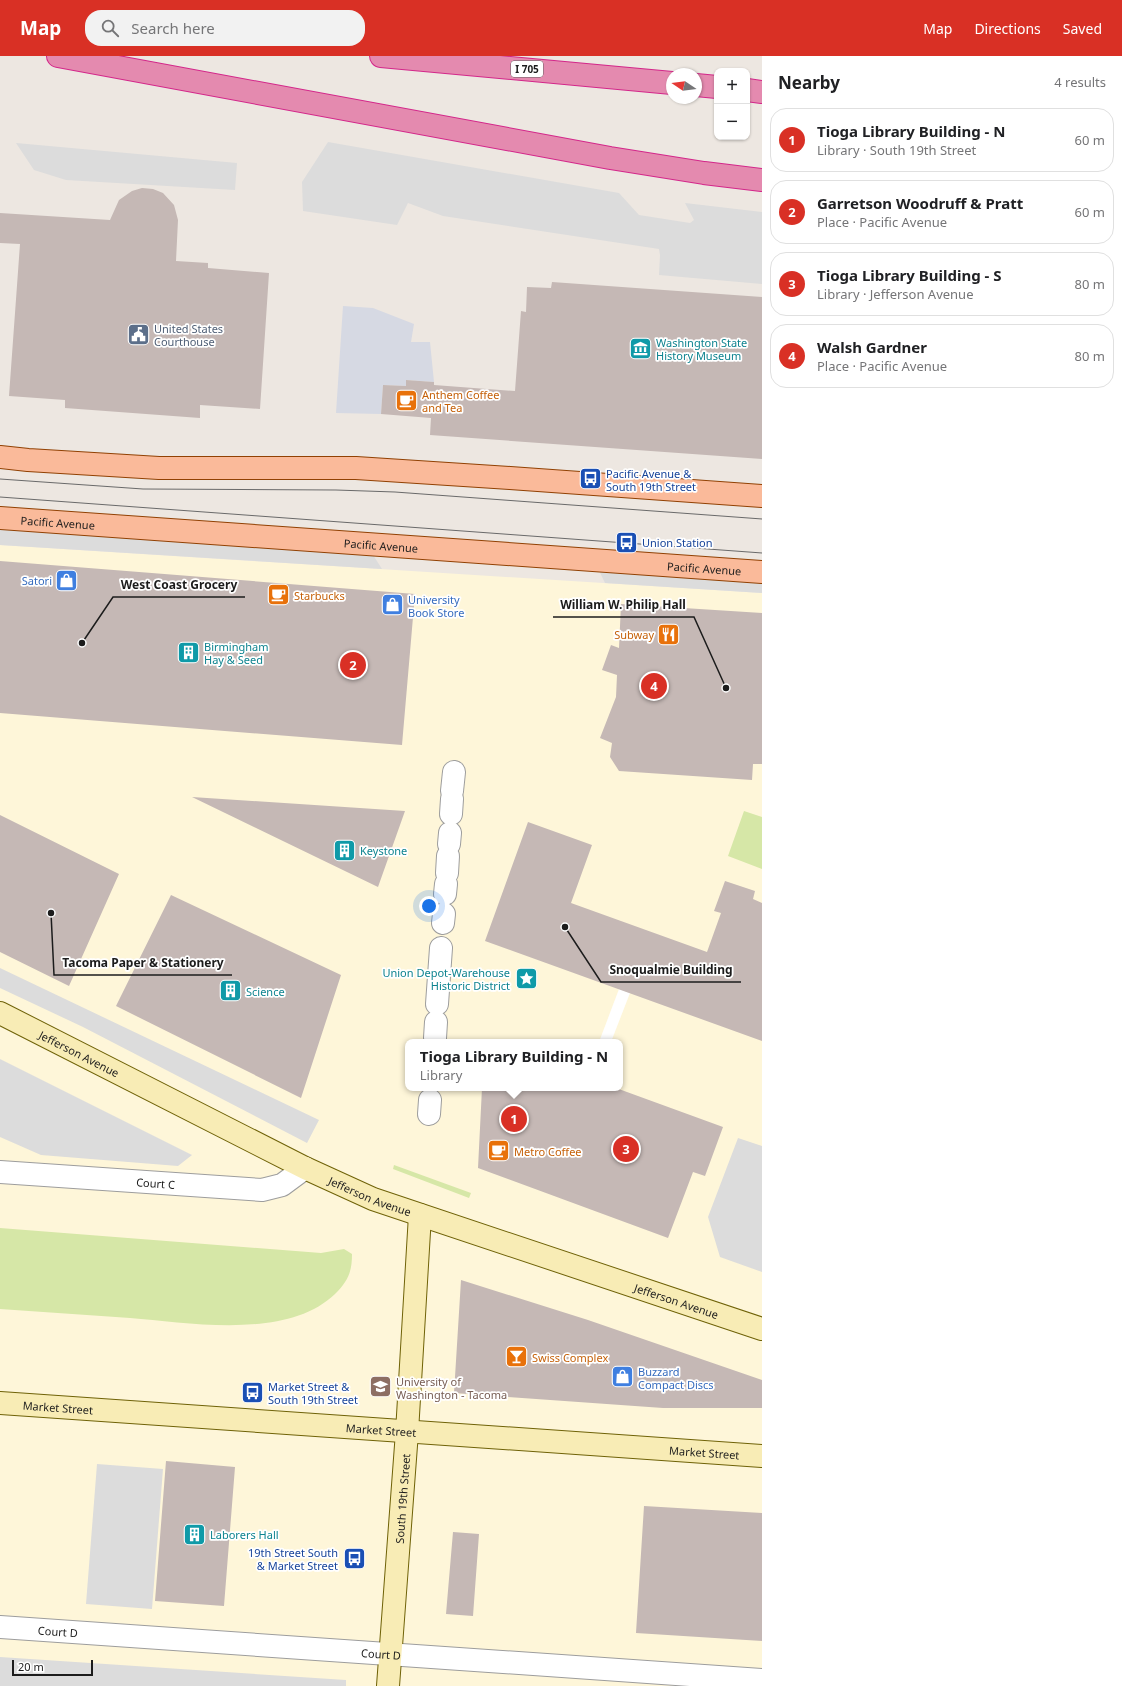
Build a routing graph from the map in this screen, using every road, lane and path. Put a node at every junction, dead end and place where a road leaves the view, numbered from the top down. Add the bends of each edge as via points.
1 (58, 56) edge
2 (381, 56) edge
3 (666, 82) edge
4 (702, 86) edge
5 (714, 87) edge
6 (750, 90) edge
7 (762, 92) edge
8 (762, 180) edge
9 (0, 457) edge
10 (762, 496) edge
11 (0, 518) edge
12 (762, 572) edge
13 (447, 867) dead end
14 (0, 1013) edge
15 (436, 1021) dead end
16 (305, 1168) junction
17 (0, 1172) edge
18 (420, 1215) junction
19 (762, 1329) edge
20 (0, 1403) edge
21 (407, 1432) junction
22 (762, 1456) edge
23 (0, 1627) edge
24 (390, 1654) junction
25 (762, 1680) edge
26 (388, 1686) edge

1 - 8 highway via 610,158
2 - 3 highway, I 705
4 - 5 highway
6 - 7 highway
9 - 10 main road via 158,468 356,468
11 - 12 main road, Pacific Avenue
13 - 15 street
14 - 16 street, Jefferson Avenue
16 - 17 street, Court C via 282,1185 262,1190
16 - 18 street, Jefferson Avenue via 373,1199
18 - 19 street, Jefferson Avenue
18 - 21 street, South 19th Street
20 - 21 street, Market Street
21 - 22 street, Market Street
21 - 24 street, South 19th Street
23 - 24 street, Court D
24 - 25 street, Court D
24 - 26 street, South 19th Street

